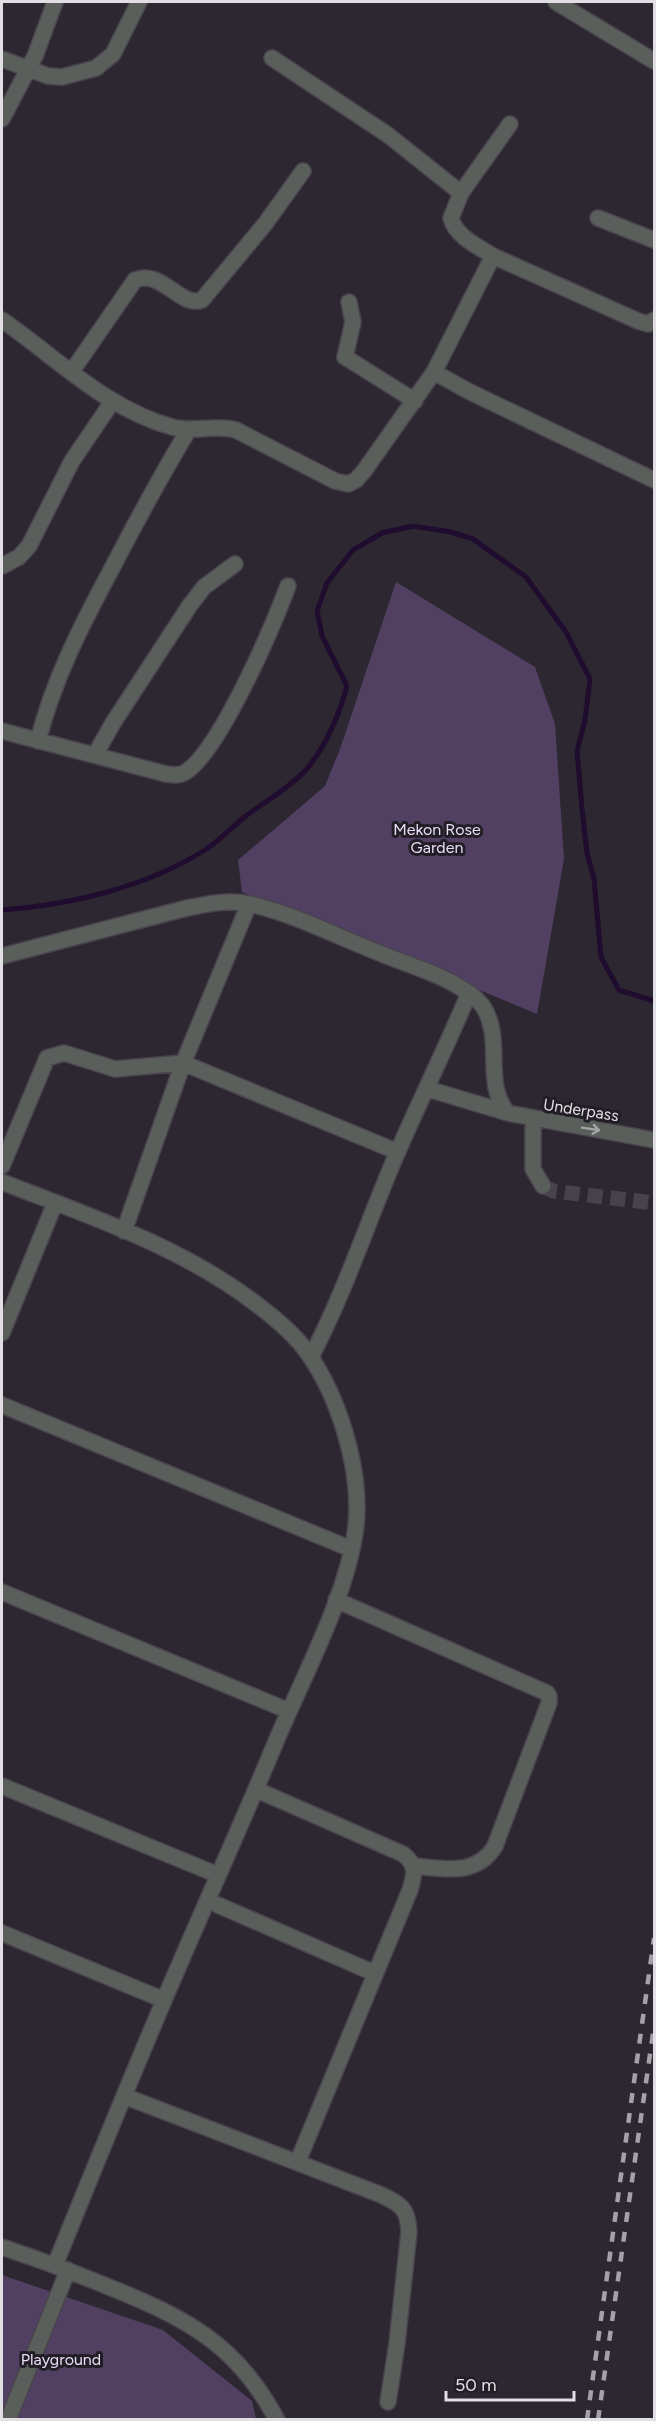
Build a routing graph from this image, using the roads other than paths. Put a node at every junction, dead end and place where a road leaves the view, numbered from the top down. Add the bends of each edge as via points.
1 (55, 2) edge
2 (139, 2) edge
3 (556, 2) edge
4 (272, 58) dead end
5 (2, 59) edge
6 (654, 61) edge
7 (27, 70) junction
8 (2, 119) edge
9 (510, 124) dead end
10 (303, 171) dead end
11 (461, 193) junction
12 (598, 218) dead end
13 (654, 240) edge
14 (493, 256) junction
15 (349, 302) dead end
16 (2, 320) edge
17 (653, 327) edge
18 (72, 371) junction
19 (434, 372) junction
20 (415, 401) junction
21 (112, 402) junction
22 (188, 431) junction
23 (654, 480) edge
24 (235, 564) dead end
25 (2, 566) edge
26 (288, 585) dead end
27 (2, 731) edge
28 (38, 741) junction
29 (95, 755) junction
30 (249, 904) junction
31 (2, 956) edge
32 (469, 993) junction
33 (183, 1063) junction
34 (428, 1089) junction
35 (508, 1113) junction
36 (533, 1119) junction
37 (654, 1140) edge
38 (398, 1152) junction
39 (2, 1166) edge
40 (2, 1182) edge
41 (543, 1186) dead end
42 (55, 1203) junction
43 (124, 1231) junction
44 (2, 1333) edge
45 (311, 1357) junction
46 (2, 1405) edge
47 (351, 1549) junction
48 (2, 1592) edge
49 (336, 1600) junction
50 (289, 1711) junction
51 (2, 1786) edge
52 (256, 1790) junction
53 (415, 1866) junction
54 (218, 1875) junction
55 (218, 1905) dead end
56 (2, 1933) edge
57 (374, 1973) junction
58 (164, 2000) junction
59 (124, 2096) junction
60 (298, 2162) junction
61 (2, 2247) edge
62 (61, 2268) junction
63 (388, 2402) dead end
64 (8, 2420) edge
65 (277, 2420) edge

1 - 7 street
2 - 7 street via 113,54 96,68 62,77
3 - 6 street
4 - 11 street via 388,135
5 - 7 street
7 - 8 street
9 - 11 street
10 - 18 street via 202,300 191,301 152,278 135,280
11 - 14 street via 451,221 462,235
12 - 13 street
14 - 17 street
14 - 19 street
15 - 20 street via 353,322 345,357
16 - 18 street
18 - 21 street
19 - 20 street
19 - 23 street
20 - 22 street via 364,471 348,484 236,430 220,427
21 - 22 street via 157,423
21 - 25 street via 72,461 29,546 20,557
22 - 28 street via 91,609 49,700
24 - 29 street via 204,587 190,605
26 - 29 street via 226,720 189,769 175,776
27 - 28 street
28 - 29 street
30 - 31 street via 217,903 187,908
30 - 32 street via 286,915
30 - 33 street
32 - 34 street
32 - 35 street via 487,1015 496,1092
33 - 38 street
33 - 39 street via 115,1069 64,1053 47,1058
33 - 43 street
34 - 35 street
34 - 38 street
35 - 36 street
36 -> 37 street, Underpass
36 - 41 street, Underpass via 533,1169
38 - 45 street via 335,1311
40 - 42 street
42 - 43 street
42 - 44 street
43 - 45 street via 211,1272 275,1318
45 - 47 street via 345,1436 353,1470 357,1500
46 - 47 street
47 - 49 street
48 - 50 street
49 - 50 street
49 - 53 street via 549,1696 489,1856 469,1868
50 - 52 street
51 - 54 street
52 - 53 street via 403,1854
52 - 54 street
53 - 57 street via 410,1890
54 - 58 street
55 - 57 street
56 - 58 street
57 - 60 street
58 - 59 street
59 - 60 street
59 - 62 street
60 - 63 street via 396,2202 408,2217 405,2278
61 - 62 street
62 - 64 street
62 - 65 street via 150,2303 212,2339 246,2372

